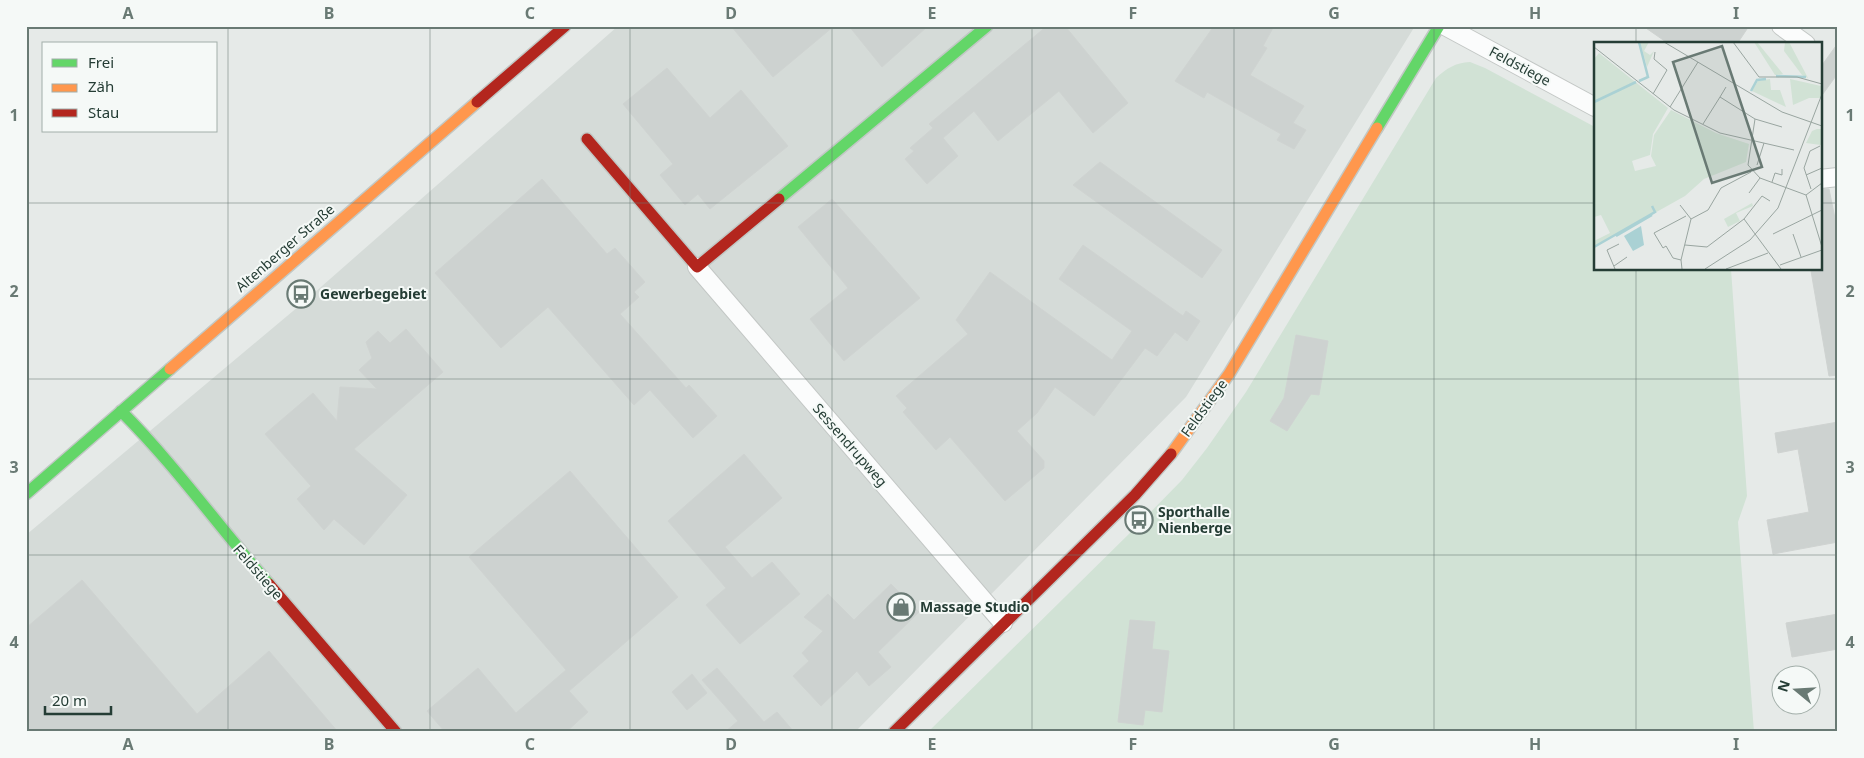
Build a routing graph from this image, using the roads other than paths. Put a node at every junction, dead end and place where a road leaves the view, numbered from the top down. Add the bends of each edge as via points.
1 (565, 26) edge
2 (987, 26) edge
3 (1439, 26) edge
4 (1445, 26) edge
5 (1781, 26) edge
6 (1803, 42) edge
7 (1594, 106) edge
8 (587, 139) dead end
9 (1838, 177) edge
10 (1822, 179) edge
11 (697, 266) junction
12 (121, 411) junction
13 (26, 494) edge
14 (1003, 623) junction
15 (396, 732) edge
16 (894, 732) edge

1 - 12 street, Altenberger Straße
2 - 11 street
3 - 14 street, Feldstiege via 1238,360 1198,418 1135,495
4 - 7 street, Feldstiege
5 - 6 street
8 - 11 street, Sessendrupweg
9 - 10 street
11 - 14 street, Sessendrupweg
12 - 13 street, Altenberger Straße
12 - 15 street, Feldstiege via 157,447 222,530
14 - 16 street, Feldstiege

